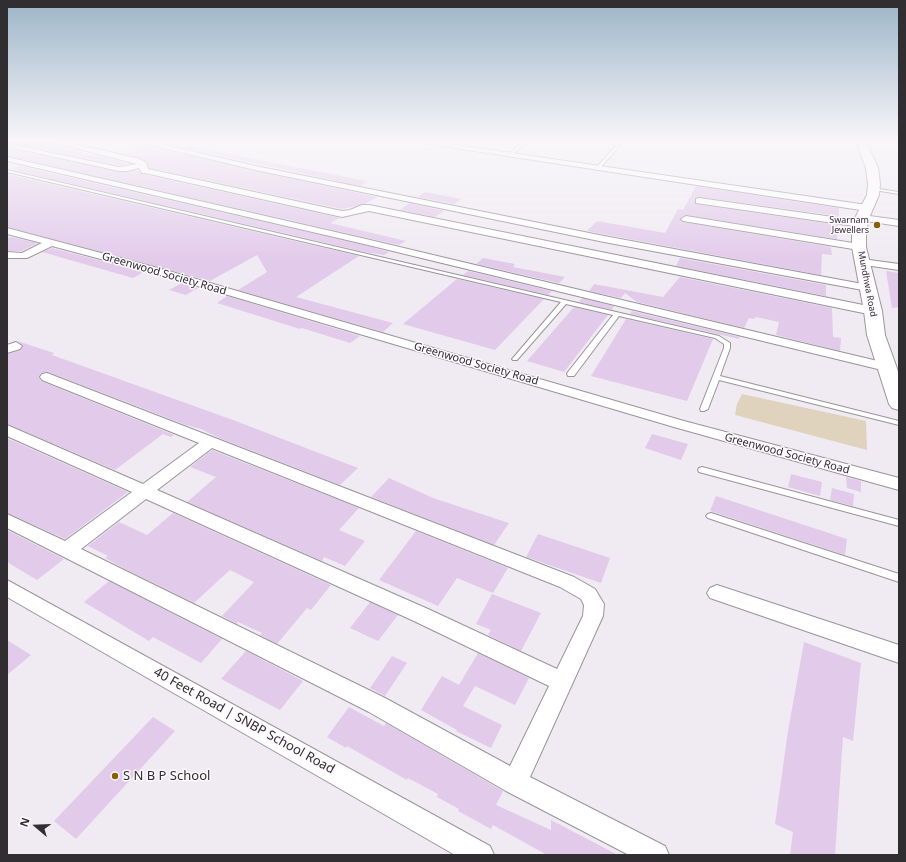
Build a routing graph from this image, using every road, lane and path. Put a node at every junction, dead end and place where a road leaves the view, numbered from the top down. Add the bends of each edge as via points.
1 (55, 181) edge
2 (103, 181) edge
3 (195, 181) edge
4 (321, 181) edge
5 (665, 181) edge
6 (873, 181) edge
7 (874, 189) junction
8 (899, 193) edge
9 (699, 201) dead end
10 (863, 217) junction
11 (686, 219) dead end
12 (899, 223) edge
13 (7, 231) edge
14 (53, 242) junction
15 (860, 254) junction
16 (7, 255) edge
17 (899, 267) edge
18 (868, 288) junction
19 (565, 301) junction
20 (873, 311) junction
21 (618, 313) junction
22 (515, 359) dead end
23 (886, 366) junction
24 (571, 374) dead end
25 (47, 377) dead end
26 (716, 377) junction
27 (899, 404) edge
28 (704, 409) dead end
29 (899, 423) edge
30 (7, 430) edge
31 (209, 442) junction
32 (702, 470) dead end
33 (899, 484) edge
34 (145, 492) junction
35 (711, 516) dead end
36 (7, 520) edge
37 (899, 523) edge
38 (66, 550) junction
39 (899, 578) edge
40 (7, 588) edge
41 (717, 593) dead end
42 (899, 654) edge
43 (563, 682) junction
44 (515, 782) junction
45 (481, 855) edge
46 (656, 855) edge

1 - 19 lane
2 - 23 street
3 - 20 street via 342,214 352,214 362,208 369,208
4 - 18 street via 711,260
5 - 10 street
6 - 7 main road, Mundhwa Road
7 - 8 lane
7 - 10 main road, Mundhwa Road
9 - 10 street
10 - 12 street
10 - 15 main road, Mundhwa Road via 858,232
11 - 15 street
13 - 14 street, Greenwood Society Road
14 - 16 street via 23,256
14 - 33 street, Greenwood Society Road via 686,426
15 - 17 street
15 - 18 main road, Mundhwa Road
18 - 20 main road, Mundhwa Road
19 - 21 lane
19 - 22 lane
20 - 23 main road, Mundhwa Road via 876,335
21 - 24 lane
21 - 26 lane via 722,339 727,343 727,348
23 - 27 main road, Mundhwa Road
25 - 31 street
26 - 28 lane
26 - 29 lane
30 - 34 street
31 - 34 street
31 - 43 street via 567,582 588,594 594,604 593,616
32 - 37 lane
34 - 38 street
34 - 43 street via 414,612
35 - 39 lane
36 - 38 street
38 - 44 street via 377,705
40 - 45 street, 40 Feet Road | SNBP School Road
41 - 42 street
43 - 44 street
44 - 46 street

